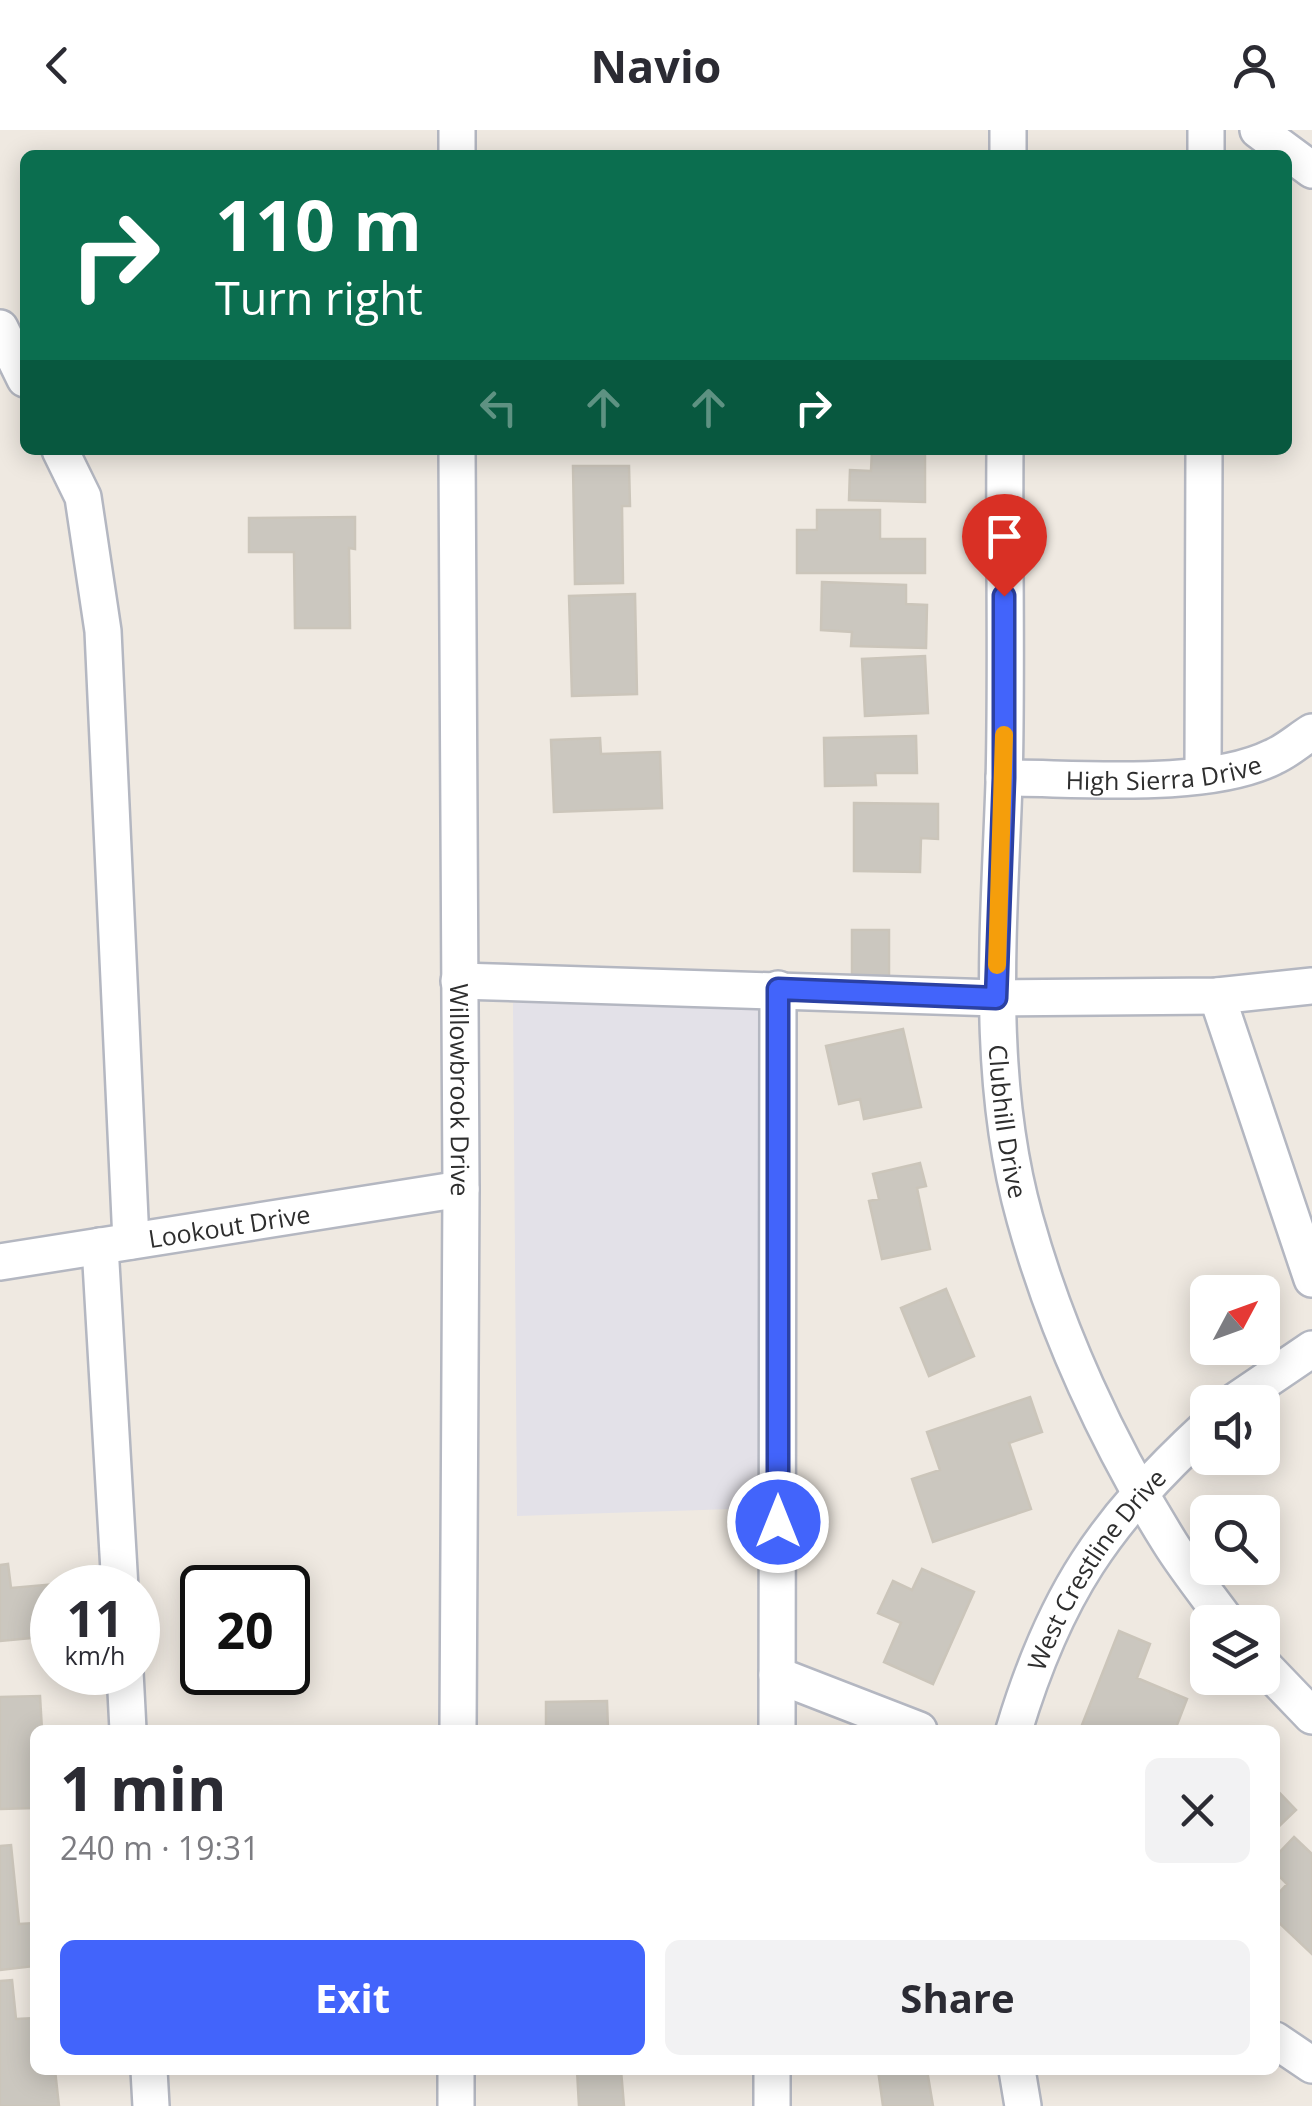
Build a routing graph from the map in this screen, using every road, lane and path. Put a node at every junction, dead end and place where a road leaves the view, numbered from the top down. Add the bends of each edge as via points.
1 (1258, 130) edge
2 (1285, 150) edge
3 (0, 328) edge
4 (20, 369) edge
5 (62, 455) edge
6 (456, 455) edge
7 (1005, 455) edge
8 (1204, 455) edge
9 (1312, 732) edge
10 (1203, 776) junction
11 (1004, 778) junction
12 (459, 981) junction
13 (1312, 986) edge
14 (778, 989) junction
15 (1217, 996) junction
16 (996, 998) junction
17 (461, 1188) junction
18 (115, 1244) junction
19 (0, 1262) edge
20 (1312, 1279) edge
21 (1312, 1349) edge
22 (1259, 1385) edge
23 (1190, 1443) edge
24 (1141, 1490) junction
25 (120, 1565) edge
26 (1215, 1605) edge
27 (777, 1675) junction
28 (1280, 1683) edge
29 (126, 1695) edge
30 (1312, 1716) edge
31 (128, 1725) edge
32 (458, 1725) edge
33 (776, 1725) edge
34 (906, 1725) edge
35 (1016, 1725) edge
36 (1280, 2043) edge
37 (1312, 2065) edge
38 (149, 2075) edge
39 (456, 2075) edge
40 (772, 2075) edge
41 (1018, 2075) edge
42 (151, 2106) edge
43 (456, 2106) edge
44 (772, 2106) edge
45 (1023, 2106) edge

1 - 2 street
3 - 4 street
5 - 18 street via 83,497 103,631
6 - 12 street, Willowbrook Drive
7 - 11 street, Clubhill Drive
8 - 10 street
9 - 10 street, High Sierra Drive via 1273,758
10 - 11 street, High Sierra Drive
11 - 16 street, Clubhill Drive
12 - 14 street
12 - 17 street, Willowbrook Drive
13 - 15 street
14 - 16 street
14 - 27 street
15 - 16 street
15 - 20 street
16 - 24 street, Clubhill Drive via 1004,1108 1024,1218 1064,1331
17 - 18 street, Lookout Drive
17 - 32 street, Willowbrook Drive
18 - 19 street, Lookout Drive
18 - 25 street
21 - 22 street
23 - 24 street, West Crestline Drive
24 - 26 street, Clubhill Drive
24 - 35 street, West Crestline Drive via 1100,1539 1062,1603
27 - 33 street
27 - 34 street
28 - 30 street
29 - 31 street
36 - 37 street
38 - 42 street
39 - 43 street
40 - 44 street
41 - 45 street

